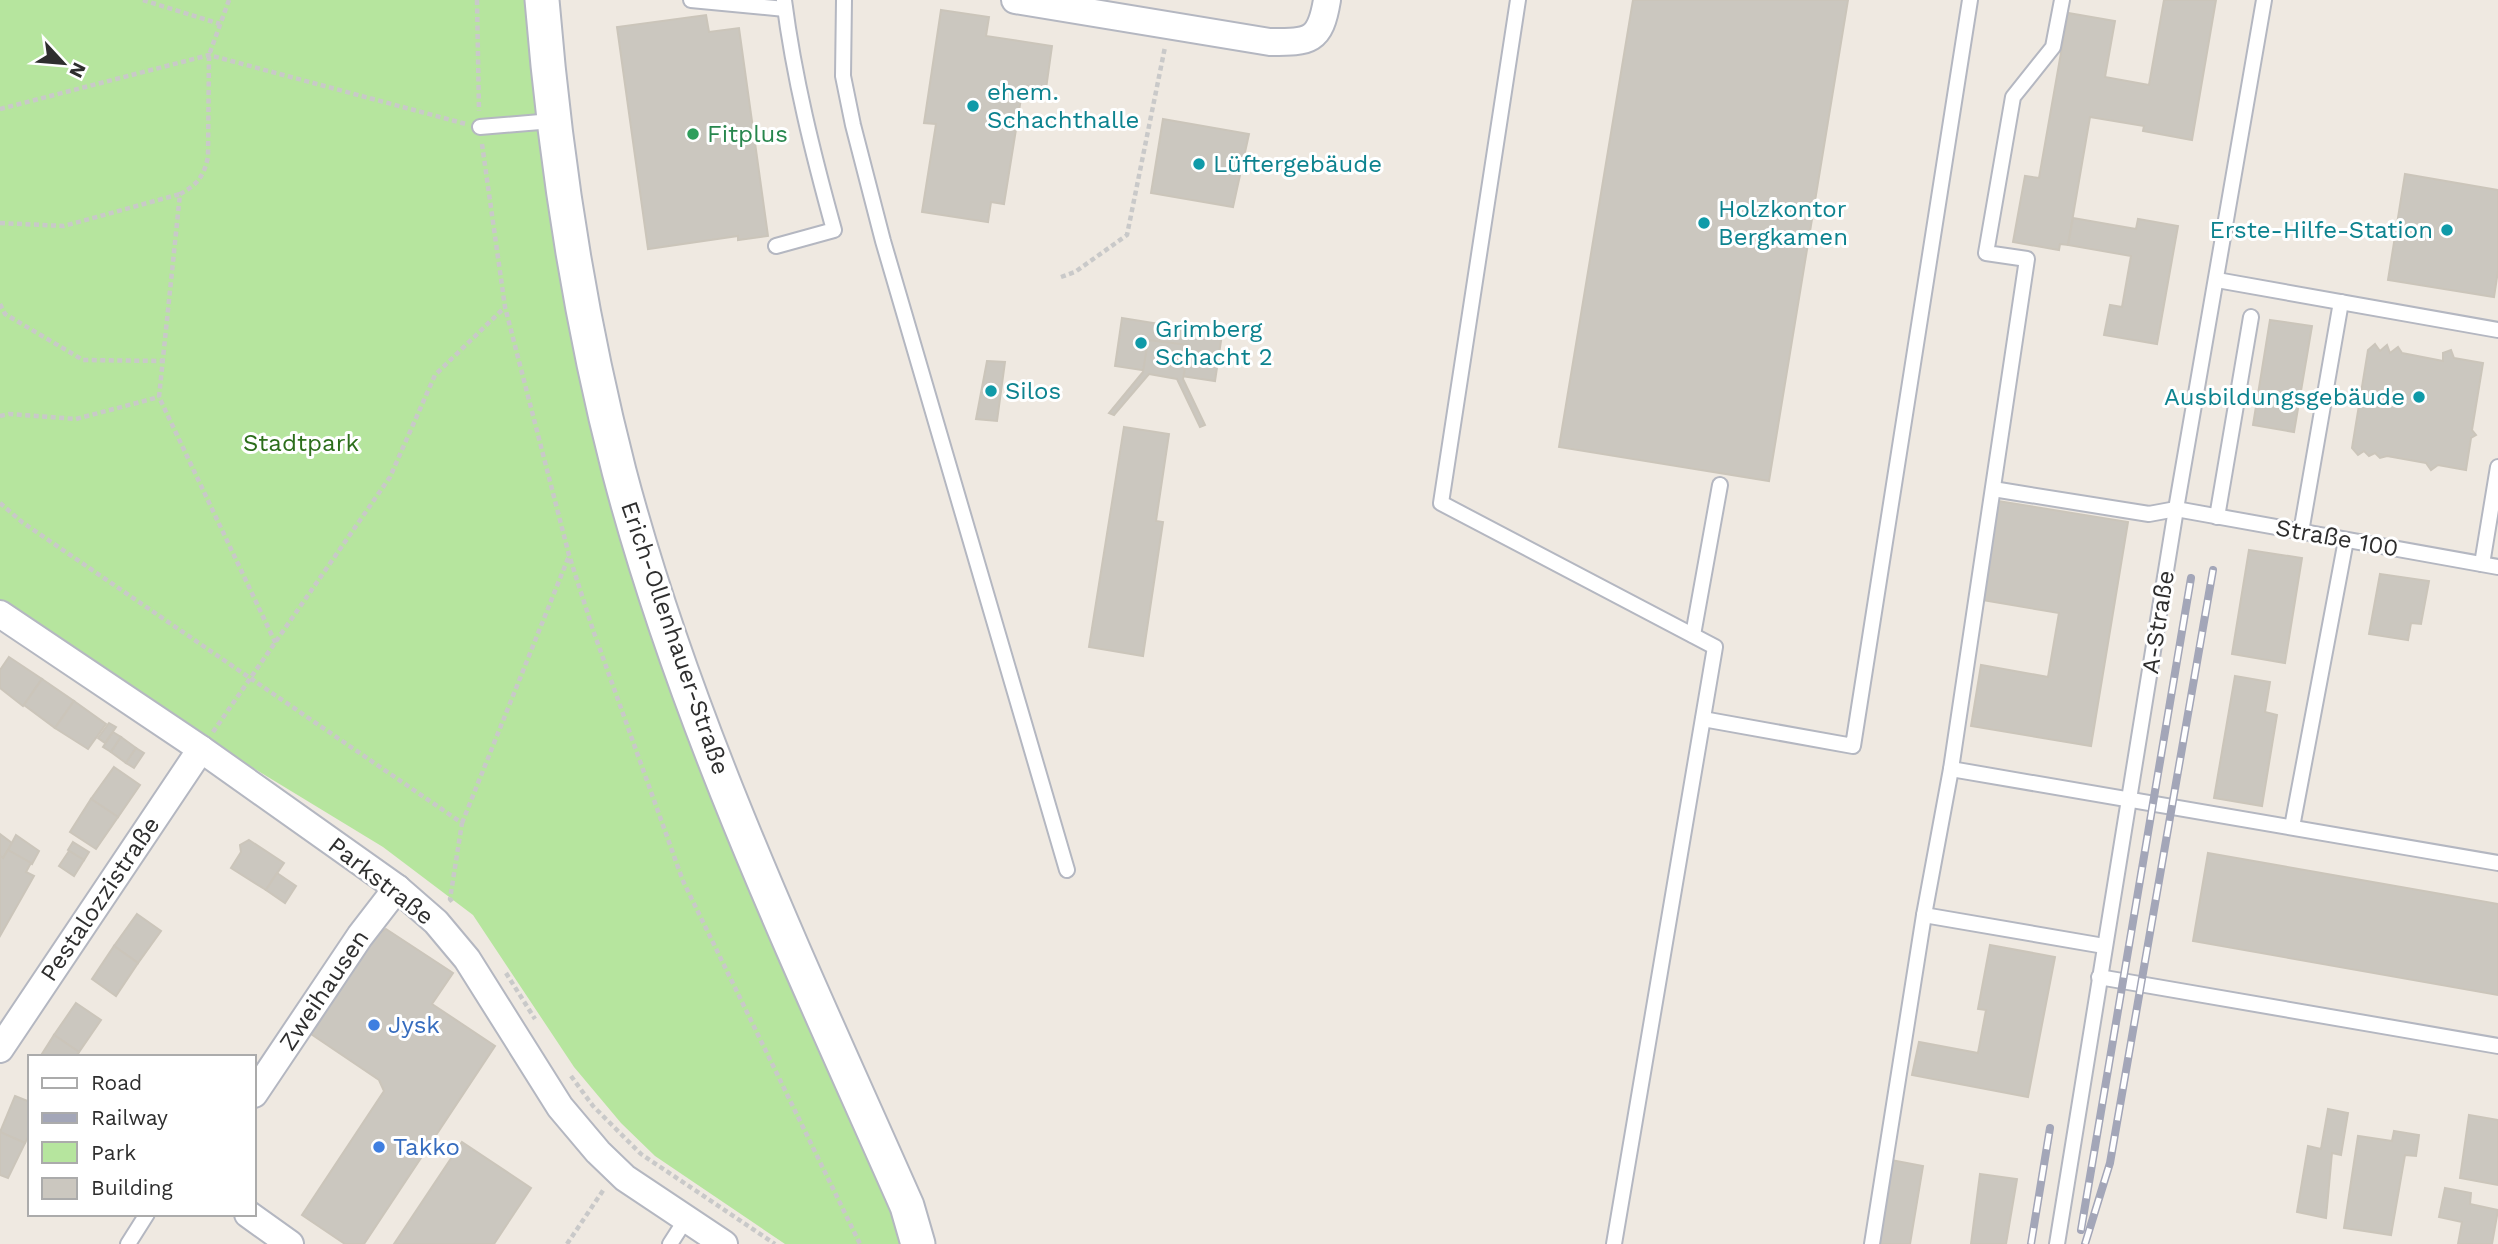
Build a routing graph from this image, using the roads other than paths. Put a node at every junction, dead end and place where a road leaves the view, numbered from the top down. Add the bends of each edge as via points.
1 (542, 0) edge
2 (691, 0) edge
3 (844, 0) edge
4 (1014, 0) edge
5 (1327, 0) edge
6 (1518, 0) edge
7 (1970, 0) edge
8 (2062, 0) edge
9 (2264, 0) edge
10 (785, 5) edge
11 (552, 121) junction
12 (480, 127) road end
13 (776, 246) dead end
14 (2217, 280) junction
15 (2341, 302) junction
16 (2251, 317) dead end
17 (2498, 330) edge
18 (2498, 467) edge
19 (1720, 485) dead end
20 (1993, 489) junction
21 (2176, 509) junction
22 (2217, 517) junction
23 (2301, 532) junction
24 (2346, 540) junction
25 (2482, 564) junction
26 (2498, 567) edge
27 (0, 614) edge
28 (1693, 635) junction
29 (1703, 719) junction
30 (201, 750) junction
31 (1951, 769) junction
32 (2129, 798) junction
33 (2292, 827) junction
34 (2498, 863) edge
35 (1067, 870) dead end
36 (397, 888) junction
37 (1924, 915) junction
38 (2104, 946) junction
39 (2099, 977) junction
40 (2498, 1046) edge
41 (0, 1049) edge
42 (256, 1091) edge
43 (146, 1216) edge
44 (251, 1216) edge
45 (687, 1219) junction
46 (128, 1244) edge
47 (290, 1244) edge
48 (670, 1244) edge
49 (724, 1244) edge
50 (918, 1244) edge
51 (1614, 1244) edge
52 (1872, 1244) edge
53 (2057, 1244) edge

1 - 11 street, Erich-Ollenhauer-Straße
2 - 10 lane
3 - 35 lane via 843,76 859,149
4 - 5 street via 1270,42 1298,42 1314,36
6 - 28 lane via 1441,503
7 - 29 lane via 1853,746
8 - 20 lane via 2053,47 2013,97 1986,253 2028,260
9 - 14 lane, A-Straße
10 - 13 lane via 810,142 834,230
11 - 12 lane
11 - 50 street, Erich-Ollenhauer-Straße via 587,332 620,472 660,602 711,751 907,1206
14 - 15 lane
14 - 21 lane, A-Straße
15 - 17 lane
15 - 23 lane
16 - 22 lane
18 - 25 lane
19 - 28 lane
20 - 21 lane, Straße 100 via 2149,514
20 - 31 lane
21 - 22 lane, Straße 100
21 - 32 lane, A-Straße
22 - 23 lane, Straße 100
23 - 24 lane, Straße 100
24 - 25 lane, Straße 100
24 - 33 lane
25 - 26 lane, Straße 100
27 - 30 street, Parkstraße
28 - 29 lane via 1715,647
29 - 51 lane
30 - 36 street, Parkstraße
30 - 41 street, Pestalozzistraße
31 - 32 lane
31 - 37 lane
32 - 33 lane
32 - 38 lane, A-Straße
33 - 34 lane
36 - 42 street, Zweihausen
36 - 45 street, Parkstraße via 436,922 467,959 560,1107 598,1152 625,1178
37 - 38 lane
37 - 52 lane
38 - 39 lane, A-Straße
39 - 40 lane
39 - 53 lane, A-Straße
43 - 46 lane
44 - 47 street
45 - 48 lane
45 - 49 street, Parkstraße

